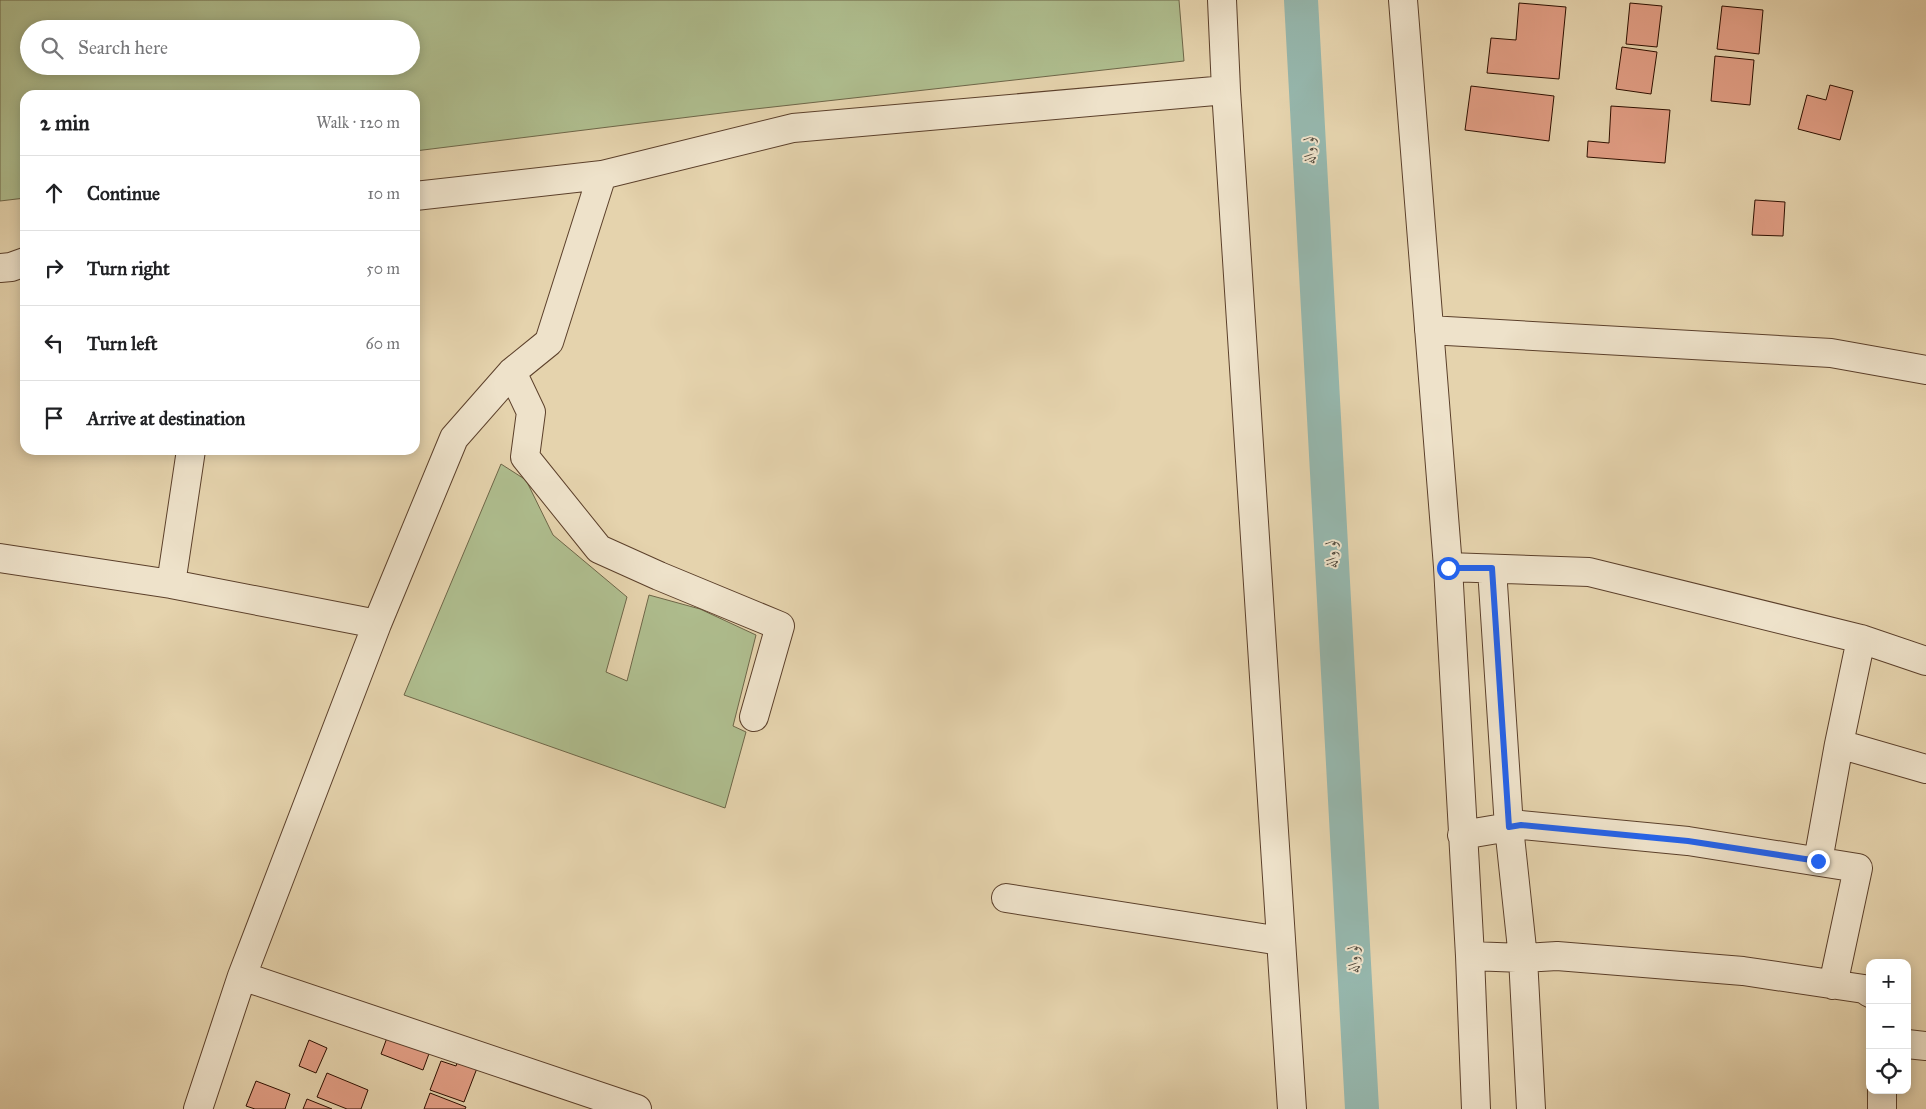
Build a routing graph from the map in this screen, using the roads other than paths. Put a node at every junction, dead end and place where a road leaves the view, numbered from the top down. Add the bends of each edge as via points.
1 (1222, 0) edge
2 (1403, 0) edge
3 (1226, 90) junction
4 (602, 175) junction
5 (420, 195) edge
6 (20, 264) edge
7 (0, 268) edge
8 (1429, 330) junction
9 (1926, 370) edge
10 (512, 372) junction
11 (190, 455) edge
12 (0, 558) edge
13 (1448, 568) junction
14 (1492, 568) junction
15 (172, 584) junction
16 (377, 624) junction
17 (1861, 640) junction
18 (1926, 661) edge
19 (754, 717) dead end
20 (1839, 744) junction
21 (1926, 769) edge
22 (1509, 827) junction
23 (1462, 835) junction
24 (1818, 861) junction
25 (1006, 898) dead end
26 (1281, 941) junction
27 (1470, 956) junction
28 (1523, 958) junction
29 (242, 976) junction
30 (1833, 985) junction
31 (1866, 990) edge
32 (1911, 1044) edge
33 (1926, 1046) edge
34 (1882, 1094) edge
35 (198, 1109) edge
36 (637, 1109) edge
37 (1292, 1109) edge
38 (1476, 1109) edge
39 (1531, 1109) edge
40 (1882, 1109) edge

1 - 3 street
2 - 8 street
3 - 4 street via 793,128
3 - 26 street
4 - 5 street
4 - 10 street via 550,342
6 - 7 street
8 - 9 street via 1831,353
8 - 13 street
10 - 16 street via 454,438
10 - 19 street via 531,412 525,457 599,549 780,626
11 - 15 street
12 - 15 street
13 - 14 street
13 - 23 street
14 - 17 street via 1589,572
14 - 22 street
15 - 16 street
16 - 29 street
17 - 18 street
17 - 20 street
20 - 21 street
20 - 24 street
22 - 23 street
22 - 24 street via 1521,825 1688,841
22 - 28 street
23 - 27 street
24 - 30 street via 1858,868
25 - 26 street
26 - 37 street
27 - 28 street
27 - 38 street
28 - 30 street via 1557,956 1734,970
28 - 39 street
29 - 35 street
29 - 36 street
30 - 31 street
32 - 33 street
34 - 40 street

